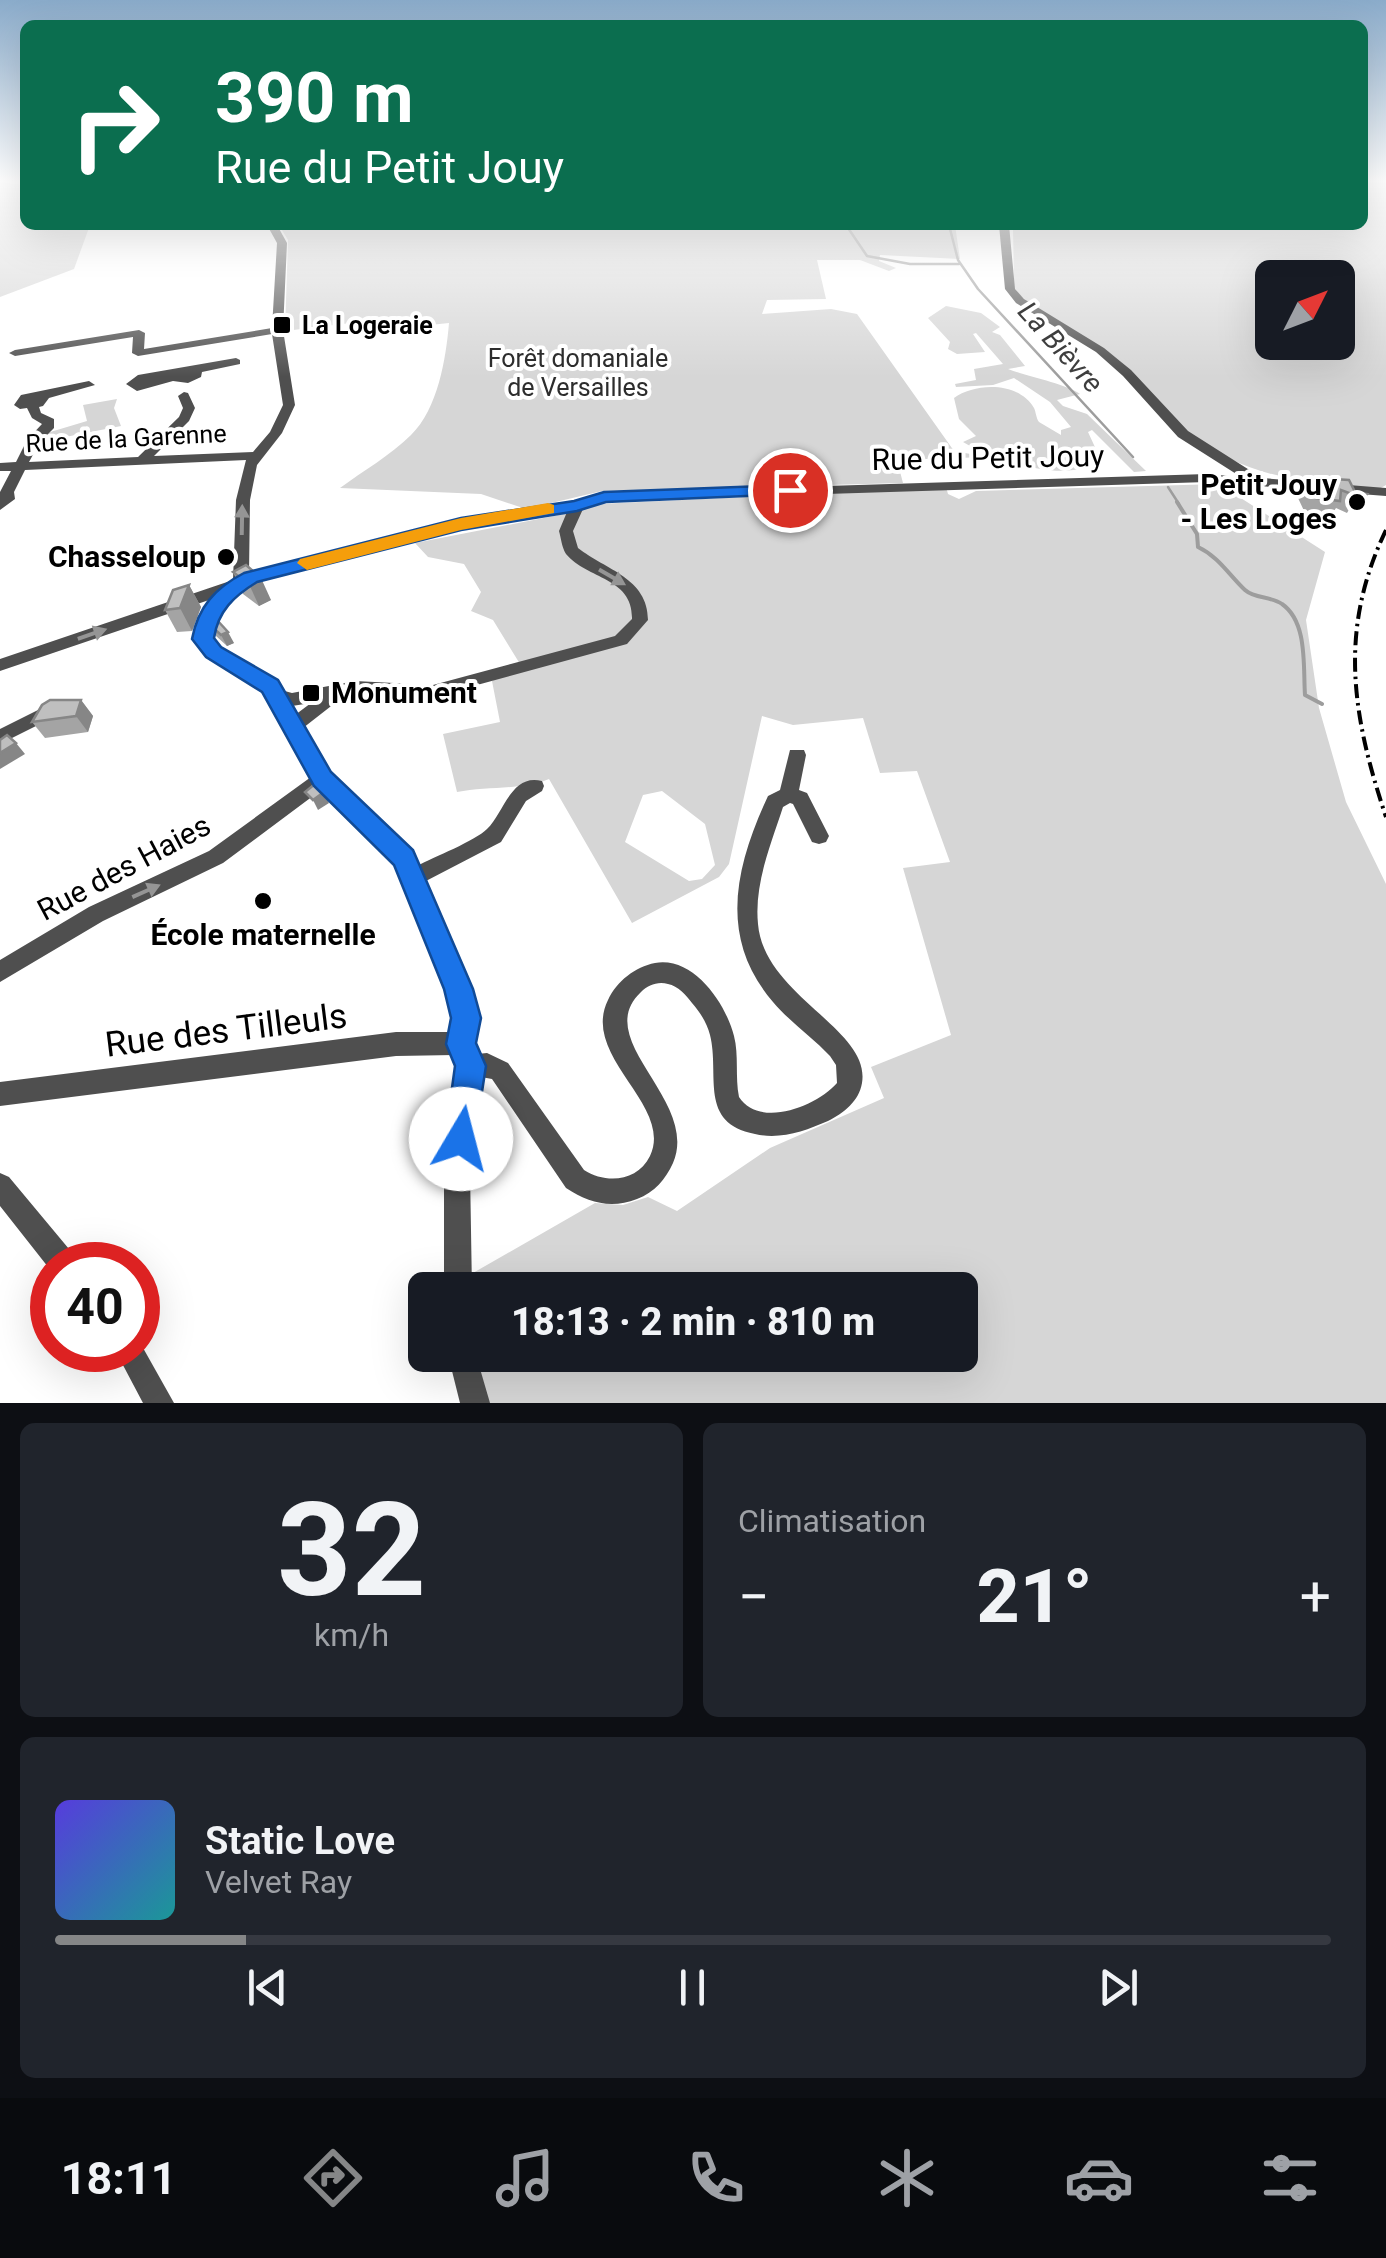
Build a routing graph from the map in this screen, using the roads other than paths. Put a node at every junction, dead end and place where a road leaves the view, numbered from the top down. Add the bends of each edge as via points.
1 (282, 246) edge
2 (1006, 246) edge
3 (278, 335) junction
4 (202, 352) dead end
5 (16, 353) dead end
6 (236, 362) dead end
7 (184, 375) junction
8 (133, 376) dead end
9 (89, 385) dead end
10 (254, 456) junction
11 (143, 460) junction
12 (22, 466) junction
13 (0, 467) edge
14 (1257, 481) junction
15 (1386, 492) edge
16 (2, 497) edge
17 (577, 506) junction
18 (237, 584) junction
19 (0, 665) edge
20 (342, 689) junction
21 (277, 694) junction
22 (46, 713) edge
23 (294, 725) junction
24 (0, 737) edge
25 (797, 755) dead end
26 (322, 779) junction
27 (535, 786) dead end
28 (788, 794) junction
29 (819, 836) dead end
30 (420, 876) junction
31 (0, 972) edge
32 (466, 1055) junction
33 (0, 1094) edge
34 (0, 1186) edge
35 (45, 1242) edge
36 (458, 1272) edge
37 (142, 1372) edge
38 (467, 1372) edge
39 (160, 1403) edge
40 (475, 1403) edge

1 - 3 street
2 - 14 street via 1010,289 1020,301 1113,360 1183,434
3 - 4 street
3 - 5 street via 138,353 139,333
3 - 10 street via 289,405 276,433
6 - 7 street
7 - 8 street
7 - 11 street via 185,418
9 - 12 street via 36,406 34,440
10 - 11 street, Rue de la Garenne
18 -> 10 street via 243,500
11 - 12 street, Rue de la Garenne
12 - 13 street, Rue de la Garenne
12 - 16 street
14 - 15 street, Rue du Petit Jouy
14 - 17 street, Rue du Petit Jouy via 671,493 604,497
17 - 18 street, Rue du Petit Jouy via 461,524
17 -> 20 street via 567,541 580,558 635,593 642,610 630,634 433,691
19 -> 18 street, Rue du Petit Jouy
18 - 21 street via 207,615 203,639
20 - 21 street via 292,700
20 - 23 street
21 - 23 street
22 - 24 street
23 - 26 street
25 - 28 street
26 - 30 street
31 -> 26 street, Rue des Haies via 96,914 216,857
27 - 30 street via 520,796 497,834
28 - 29 street via 800,799
28 - 32 street via 774,802 746,902 746,932 760,971 845,1056 846,1094 780,1125 754,1124 735,1113 726,1094 724,1042 706,1002 666,972 642,978 616,1012 617,1036 660,1113 665,1146 647,1180 624,1194 608,1194 589,1192 575,1179 500,1071
30 - 32 street via 466,1018
32 - 33 street, Rue des Tilleuls via 396,1044
32 - 36 street
34 - 35 street
37 - 39 street
38 - 40 street

